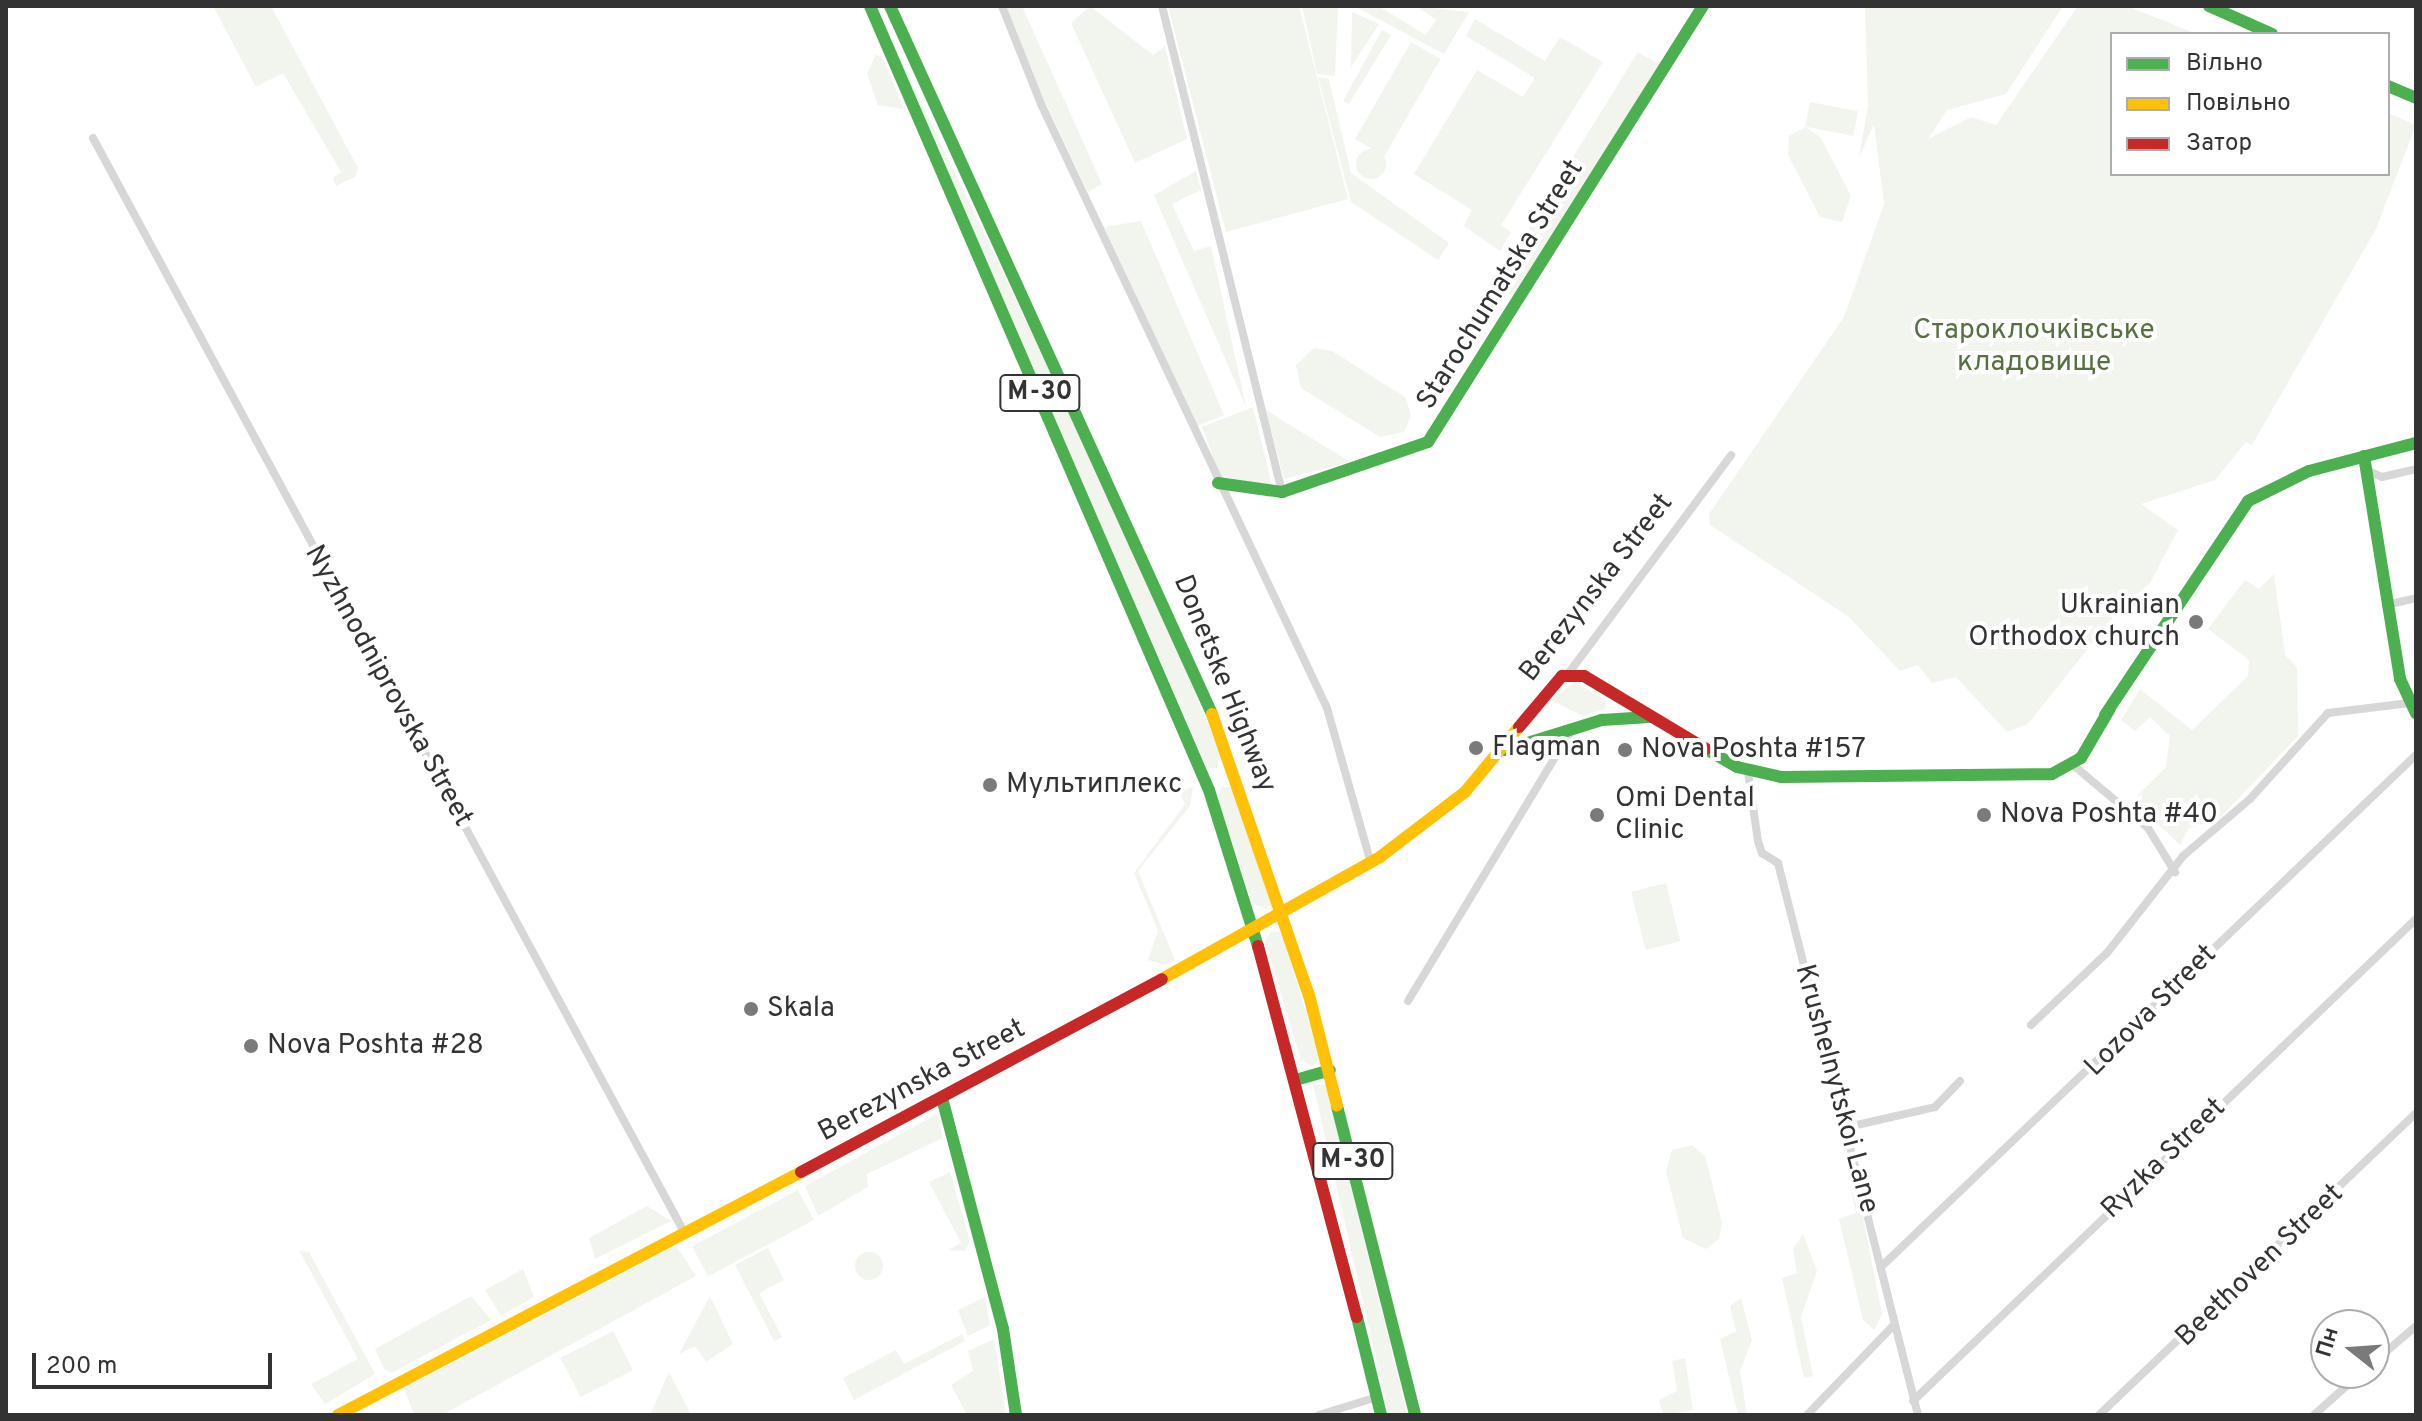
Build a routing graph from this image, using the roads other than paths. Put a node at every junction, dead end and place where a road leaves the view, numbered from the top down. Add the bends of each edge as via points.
1 (870, 6) edge
2 (890, 6) edge
3 (1002, 6) edge
4 (1162, 6) edge
5 (1703, 6) edge
6 (2209, 6) edge
7 (2268, 32) edge
8 (2390, 87) edge
9 (2416, 98) edge
10 (93, 138) dead end
11 (2416, 443) edge
12 (1731, 455) dead end
13 (2364, 456) junction
14 (2416, 469) edge
15 (2368, 471) junction
16 (1218, 483) junction
17 (1282, 492) junction
18 (2416, 598) edge
19 (2386, 605) junction
20 (1568, 674) junction
21 (1607, 689) junction
22 (2413, 708) edge
23 (2109, 710) junction
24 (1531, 714) junction
25 (1652, 717) junction
26 (1602, 720) junction
27 (1574, 727) junction
28 (1553, 731) junction
29 (1503, 752) junction
30 (2416, 755) edge
31 (2073, 765) junction
32 (1234, 771) junction
33 (1748, 772) junction
34 (2032, 772) junction
35 (1206, 781) junction
36 (1371, 863) junction
37 (2174, 869) junction
38 (1283, 909) junction
39 (2416, 919) edge
40 (1254, 931) junction
41 (1408, 1001) dead end
42 (2031, 1025) dead end
43 (1330, 1070) junction
44 (1299, 1079) junction
45 (1960, 1081) dead end
46 (942, 1098) junction
47 (2416, 1113) edge
48 (1848, 1127) junction
49 (685, 1234) junction
50 (1883, 1265) junction
51 (1893, 1326) junction
52 (2416, 1326) edge
53 (2390, 1348) edge
54 (2343, 1389) edge
55 (1377, 1397) junction
56 (1913, 1401) junction
57 (338, 1415) edge
58 (1016, 1415) edge
59 (1319, 1415) edge
60 (1381, 1415) edge
61 (1415, 1415) edge
62 (1807, 1415) edge
63 (1918, 1415) edge
64 (2099, 1415) edge
65 (2314, 1415) edge

1 - 35 main road, Donetske Highway / М-30
2 - 32 main road, Donetske Highway / М-30 via 1122,504
3 - 16 street via 1023,66
4 - 17 street
5 - 17 main road, Starochumatska Street via 1439,430 1386,461
6 - 7 main road
8 - 9 main road
10 - 49 street, Nyzhnodniprovska Street
11 - 13 main road
12 - 20 street, Berezynska Street
13 - 15 main road
13 - 23 main road via 2296,476 2248,501
14 - 15 street via 2382,477
15 - 19 main road
16 - 17 main road, Starochumatska Street
16 - 36 street via 1327,708
18 - 19 street
19 - 22 main road
20 - 21 main road
20 - 24 main road, Berezynska Street
21 - 25 main road
21 - 26 main road via 1611,707
22 - 37 street via 2328,713
23 - 31 main road
23 - 34 main road via 2068,760
24 - 28 main road via 1538,728
24 - 29 main road, Berezynska Street
25 - 26 main road, Berezynska Street
25 - 33 main road
26 - 27 main road, Berezynska Street
27 - 28 main road, Berezynska Street
27 - 41 street
28 - 29 main road, Berezynska Street
29 - 36 main road, Berezynska Street via 1447,809
30 - 50 street, Lozova Street
31 - 34 main road
31 - 37 street via 2148,828
32 - 35 main road
32 - 38 main road, Donetske Highway / М-30
33 - 34 main road via 1797,778
33 - 48 street, Krushelnytskoi Lane via 1762,853 1778,863 1836,1106
35 - 40 main road, Donetske Highway / М-30
36 - 38 main road, Berezynska Street
37 - 42 street
38 - 40 main road, Berezynska Street
38 - 43 main road, Donetske Highway / М-30
39 - 56 street, Ryzka Street
40 - 44 main road, Donetske Highway / М-30
40 - 46 main road, Berezynska Street
43 - 44 main road
43 - 61 main road, Donetske Highway / М-30
44 - 55 main road, Donetske Highway / М-30
45 - 48 street via 1935,1107
46 - 49 main road, Berezynska Street
46 - 58 main road via 1003,1329
47 - 64 street, Beethoven Street
48 - 50 street, Krushelnytskoi Lane
49 - 57 main road, Berezynska Street
50 - 51 street, Krushelnytskoi Lane
51 - 56 street, Krushelnytskoi Lane
51 - 62 street
52 - 53 street
54 - 65 street
55 - 59 street
55 - 60 main road, Donetske Highway / М-30
56 - 63 street, Krushelnytskoi Lane

